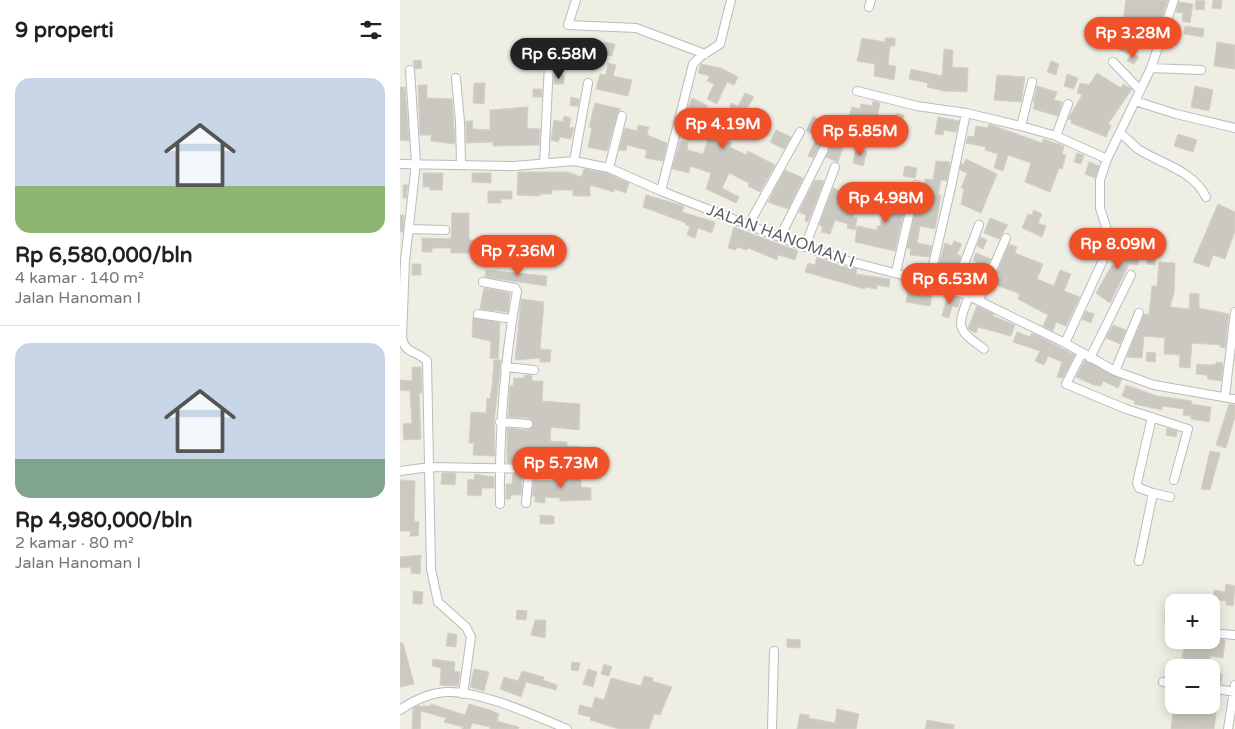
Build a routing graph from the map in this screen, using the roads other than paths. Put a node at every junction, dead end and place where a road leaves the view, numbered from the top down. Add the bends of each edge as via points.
1 (576, 0) edge
2 (732, 0) edge
3 (1174, 0) edge
4 (705, 54) junction
5 (1113, 62) dead end
6 (549, 64) dead end
7 (1151, 68) junction
8 (410, 70) dead end
9 (1201, 70) dead end
10 (456, 78) dead end
11 (1032, 82) dead end
12 (588, 83) dead end
13 (1140, 90) junction
14 (857, 91) dead end
15 (1135, 101) junction
16 (1068, 104) dead end
17 (966, 113) junction
18 (622, 116) dead end
19 (1021, 126) junction
20 (1235, 128) edge
21 (800, 132) dead end
22 (1120, 133) junction
23 (1056, 136) junction
24 (824, 149) dead end
25 (1106, 159) junction
26 (574, 161) junction
27 (416, 163) junction
28 (400, 164) edge
29 (461, 164) junction
30 (544, 164) junction
31 (835, 167) dead end
32 (609, 168) junction
33 (916, 185) dead end
34 (661, 190) junction
35 (1206, 197) dead end
36 (748, 224) junction
37 (979, 225) dead end
38 (409, 229) junction
39 (445, 230) dead end
40 (780, 237) junction
41 (1006, 238) dead end
42 (805, 247) junction
43 (403, 261) edge
44 (896, 272) junction
45 (1131, 274) dead end
46 (483, 282) dead end
47 (929, 282) junction
48 (954, 290) junction
49 (969, 296) junction
50 (980, 300) junction
51 (1235, 312) edge
52 (1139, 313) dead end
53 (478, 314) dead end
54 (512, 319) junction
55 (1065, 342) junction
56 (984, 349) dead end
57 (1082, 353) junction
58 (1090, 358) junction
59 (505, 367) junction
60 (534, 370) dead end
61 (1115, 371) junction
62 (1225, 396) junction
63 (1235, 399) edge
64 (1152, 417) junction
65 (500, 422) junction
66 (528, 424) dead end
67 (430, 467) junction
68 (499, 468) junction
69 (529, 469) junction
70 (581, 470) dead end
71 (400, 471) edge
72 (1174, 480) dead end
73 (1153, 493) junction
74 (1170, 497) dead end
75 (526, 503) dead end
76 (500, 504) dead end
77 (1139, 561) dead end
78 (1220, 634) edge
79 (1235, 635) edge
80 (774, 651) dead end
81 (1220, 688) edge
82 (1235, 689) edge
83 (463, 694) junction
84 (401, 707) edge
85 (567, 729) edge
86 (772, 729) edge
87 (1228, 729) edge

1 - 4 street via 568,25 636,28
2 - 4 street via 720,44
3 - 7 street
4 - 34 street via 693,64
5 - 13 street
6 - 30 street
7 - 9 street
7 - 13 street
8 - 27 street
10 - 29 street
11 - 19 street
12 - 26 street
13 - 15 street
14 - 17 street via 917,106
15 - 20 street
15 - 22 street
16 - 23 street
17 - 19 street
17 - 47 street
18 - 32 street
19 - 23 street
21 - 36 street
22 - 25 street
22 - 35 street via 1138,148 1188,177
23 - 25 street
24 - 40 street
25 - 55 street via 1099,198 1109,247
26 - 30 street, JALAN HANOMAN I
26 - 32 street, JALAN HANOMAN I
27 - 28 street, JALAN HANOMAN I
27 - 29 street, JALAN HANOMAN I
27 - 38 street
29 - 30 street, JALAN HANOMAN I
31 - 42 street
32 - 34 street, JALAN HANOMAN I
33 - 44 street
34 - 36 street, JALAN HANOMAN I
36 - 40 street, JALAN HANOMAN I
37 - 48 street
38 - 39 street
38 - 43 street
40 - 42 street, JALAN HANOMAN I
41 - 50 street
42 - 44 street, JALAN HANOMAN I
43 - 67 street via 403,343 413,354 428,361
44 - 47 street, JALAN HANOMAN I
45 - 58 street
46 - 54 street via 516,290
47 - 48 street, JALAN HANOMAN I
48 - 49 street, JALAN HANOMAN I
49 - 50 street, JALAN HANOMAN I
49 - 56 street via 960,325 969,338
50 - 55 street, JALAN HANOMAN I
51 - 62 street
52 - 61 street
53 - 54 street
54 - 59 street
55 - 57 street, JALAN HANOMAN I
57 - 58 street, JALAN HANOMAN I
57 - 64 street via 1066,384
58 - 61 street, JALAN HANOMAN I
59 - 60 street
59 - 65 street
61 - 62 street, JALAN HANOMAN I via 1154,385
62 - 63 street, JALAN HANOMAN I
64 - 72 street via 1188,429
64 - 73 street via 1137,483 1139,488
65 - 66 street
65 - 68 street
67 - 68 street
67 - 71 street
67 - 83 street via 430,550 435,596 471,637
68 - 69 street
68 - 76 street
69 - 70 street
69 - 75 street
73 - 74 street
73 - 77 street
78 - 79 street
80 - 86 street
81 - 82 street
82 - 87 street
83 - 84 street via 438,693
83 - 85 street via 504,704

